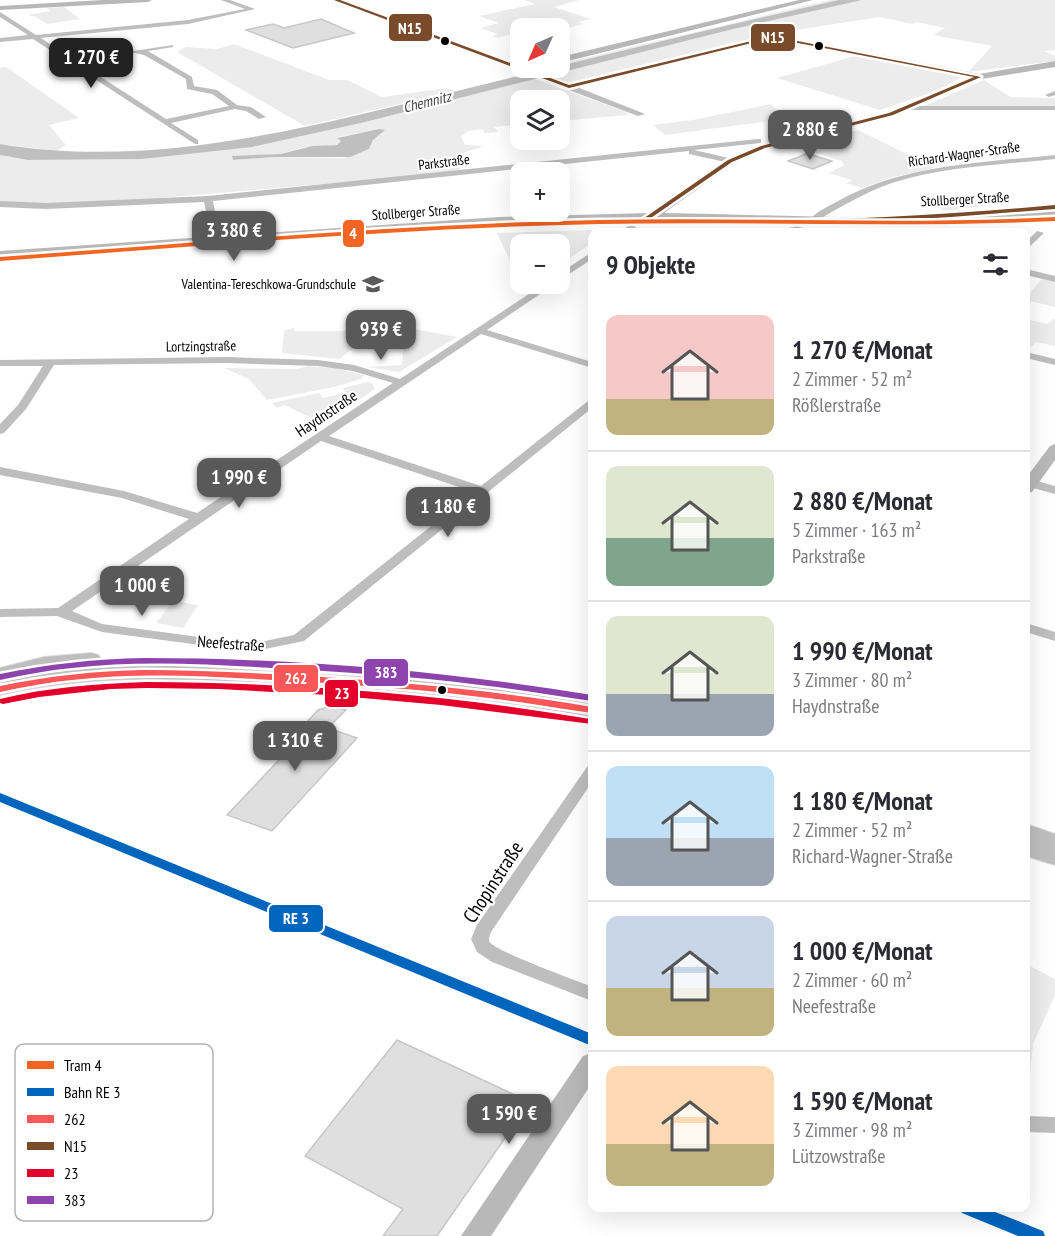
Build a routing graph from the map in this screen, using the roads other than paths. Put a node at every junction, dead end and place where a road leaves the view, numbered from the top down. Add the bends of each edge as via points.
1 (132, 0) edge
2 (148, 0) edge
3 (224, 0) edge
4 (336, 0) edge
5 (809, 0) edge
6 (0, 8) edge
7 (0, 15) edge
8 (34, 36) junction
9 (0, 40) edge
10 (171, 46) dead end
11 (135, 51) junction
12 (570, 58) edge
13 (74, 62) junction
14 (510, 62) edge
15 (1055, 64) edge
16 (979, 77) junction
17 (544, 78) edge
18 (569, 87) junction
19 (235, 107) junction
20 (905, 108) junction
21 (1055, 108) edge
22 (641, 114) dead end
23 (262, 117) dead end
24 (164, 122) junction
25 (758, 141) dead end
26 (195, 142) dead end
27 (684, 151) junction
28 (1055, 157) edge
29 (730, 161) junction
30 (208, 199) junction
31 (0, 204) edge
32 (1055, 207) edge
33 (1055, 213) edge
34 (652, 216) junction
35 (815, 218) junction
36 (836, 220) junction
37 (878, 220) junction
38 (588, 228) edge
39 (634, 228) edge
40 (215, 233) dead end
41 (1040, 233) dead end
42 (1030, 243) edge
43 (0, 255) edge
44 (588, 259) edge
45 (0, 262) edge
46 (570, 270) edge
47 (1030, 273) edge
48 (1055, 279) edge
49 (535, 294) edge
50 (480, 331) junction
51 (1030, 357) edge
52 (51, 362) junction
53 (1055, 362) edge
54 (0, 363) edge
55 (588, 364) edge
56 (400, 382) junction
57 (588, 406) edge
58 (0, 431) edge
59 (320, 437) junction
60 (1055, 449) edge
61 (0, 471) edge
62 (1030, 482) edge
63 (1030, 485) edge
64 (1055, 490) edge
65 (484, 491) junction
66 (198, 518) junction
67 (61, 612) junction
68 (0, 613) edge
69 (1030, 628) edge
70 (1055, 636) edge
71 (0, 674) edge
72 (0, 689) edge
73 (588, 697) edge
74 (588, 709) edge
75 (588, 777) edge
76 (1030, 834) edge
77 (1055, 843) edge
78 (1030, 848) edge
79 (1055, 857) edge
80 (588, 992) edge
81 (588, 1069) edge
82 (1030, 1124) edge
83 (1055, 1125) edge
84 (475, 1236) edge

1 - 2 street
1 - 6 street
3 - 8 street via 252,9 188,22
4 - 14 street
5 - 12 street
7 - 8 street
8 - 9 street
8 - 13 street
10 - 11 street
11 - 13 street
11 - 19 street via 146,53 190,78 190,87 214,92
13 - 24 street
15 - 16 street
16 - 18 street via 772,37
16 - 20 street
17 - 18 street
18 - 22 street
19 - 23 street
19 - 24 street
20 - 21 street
20 - 29 street via 763,147
24 - 26 street
25 - 27 street, Parkstraße
27 - 29 street, Parkstraße
27 - 30 street, Parkstraße
28 - 35 street, Richard-Wagner-Straße via 897,178
29 - 34 street
30 - 31 street, Parkstraße via 46,206
30 - 40 street
32 - 37 street, Stollberger Straße
33 - 37 street, Stollberger Straße via 993,219
34 - 35 street, Stollberger Straße
34 - 39 street
34 - 43 street, Stollberger Straße via 500,220
35 - 36 street, Stollberger Straße
36 - 37 street, Stollberger Straße
36 - 39 street, Stollberger Straße
38 - 45 street, Stollberger Straße via 466,229
41 - 42 street
44 - 46 street
47 - 48 street
49 - 50 street, Haydnstraße
50 - 55 street
50 - 56 street, Haydnstraße
51 - 53 street
52 - 54 street, Lortzingstraße
52 - 56 street, Lortzingstraße via 318,363 354,368
52 - 58 street
56 - 59 street, Haydnstraße
57 - 65 street
59 - 65 street
59 - 66 street, Haydnstraße
60 - 62 street
61 - 66 street via 126,493
63 - 64 street
65 - 67 street, Neefestraße via 299,638 287,642 242,646 212,643 91,625
66 - 67 street, Haydnstraße
67 - 68 street, Neefestraße
69 - 70 street
71 - 73 main road via 83,659 373,669 486,680
72 - 74 main road via 42,677 82,672 219,674 445,688
75 - 80 street, Chopinstraße via 480,939 483,947 498,957
76 - 77 main road
78 - 79 main road
81 - 84 street
82 - 83 street

